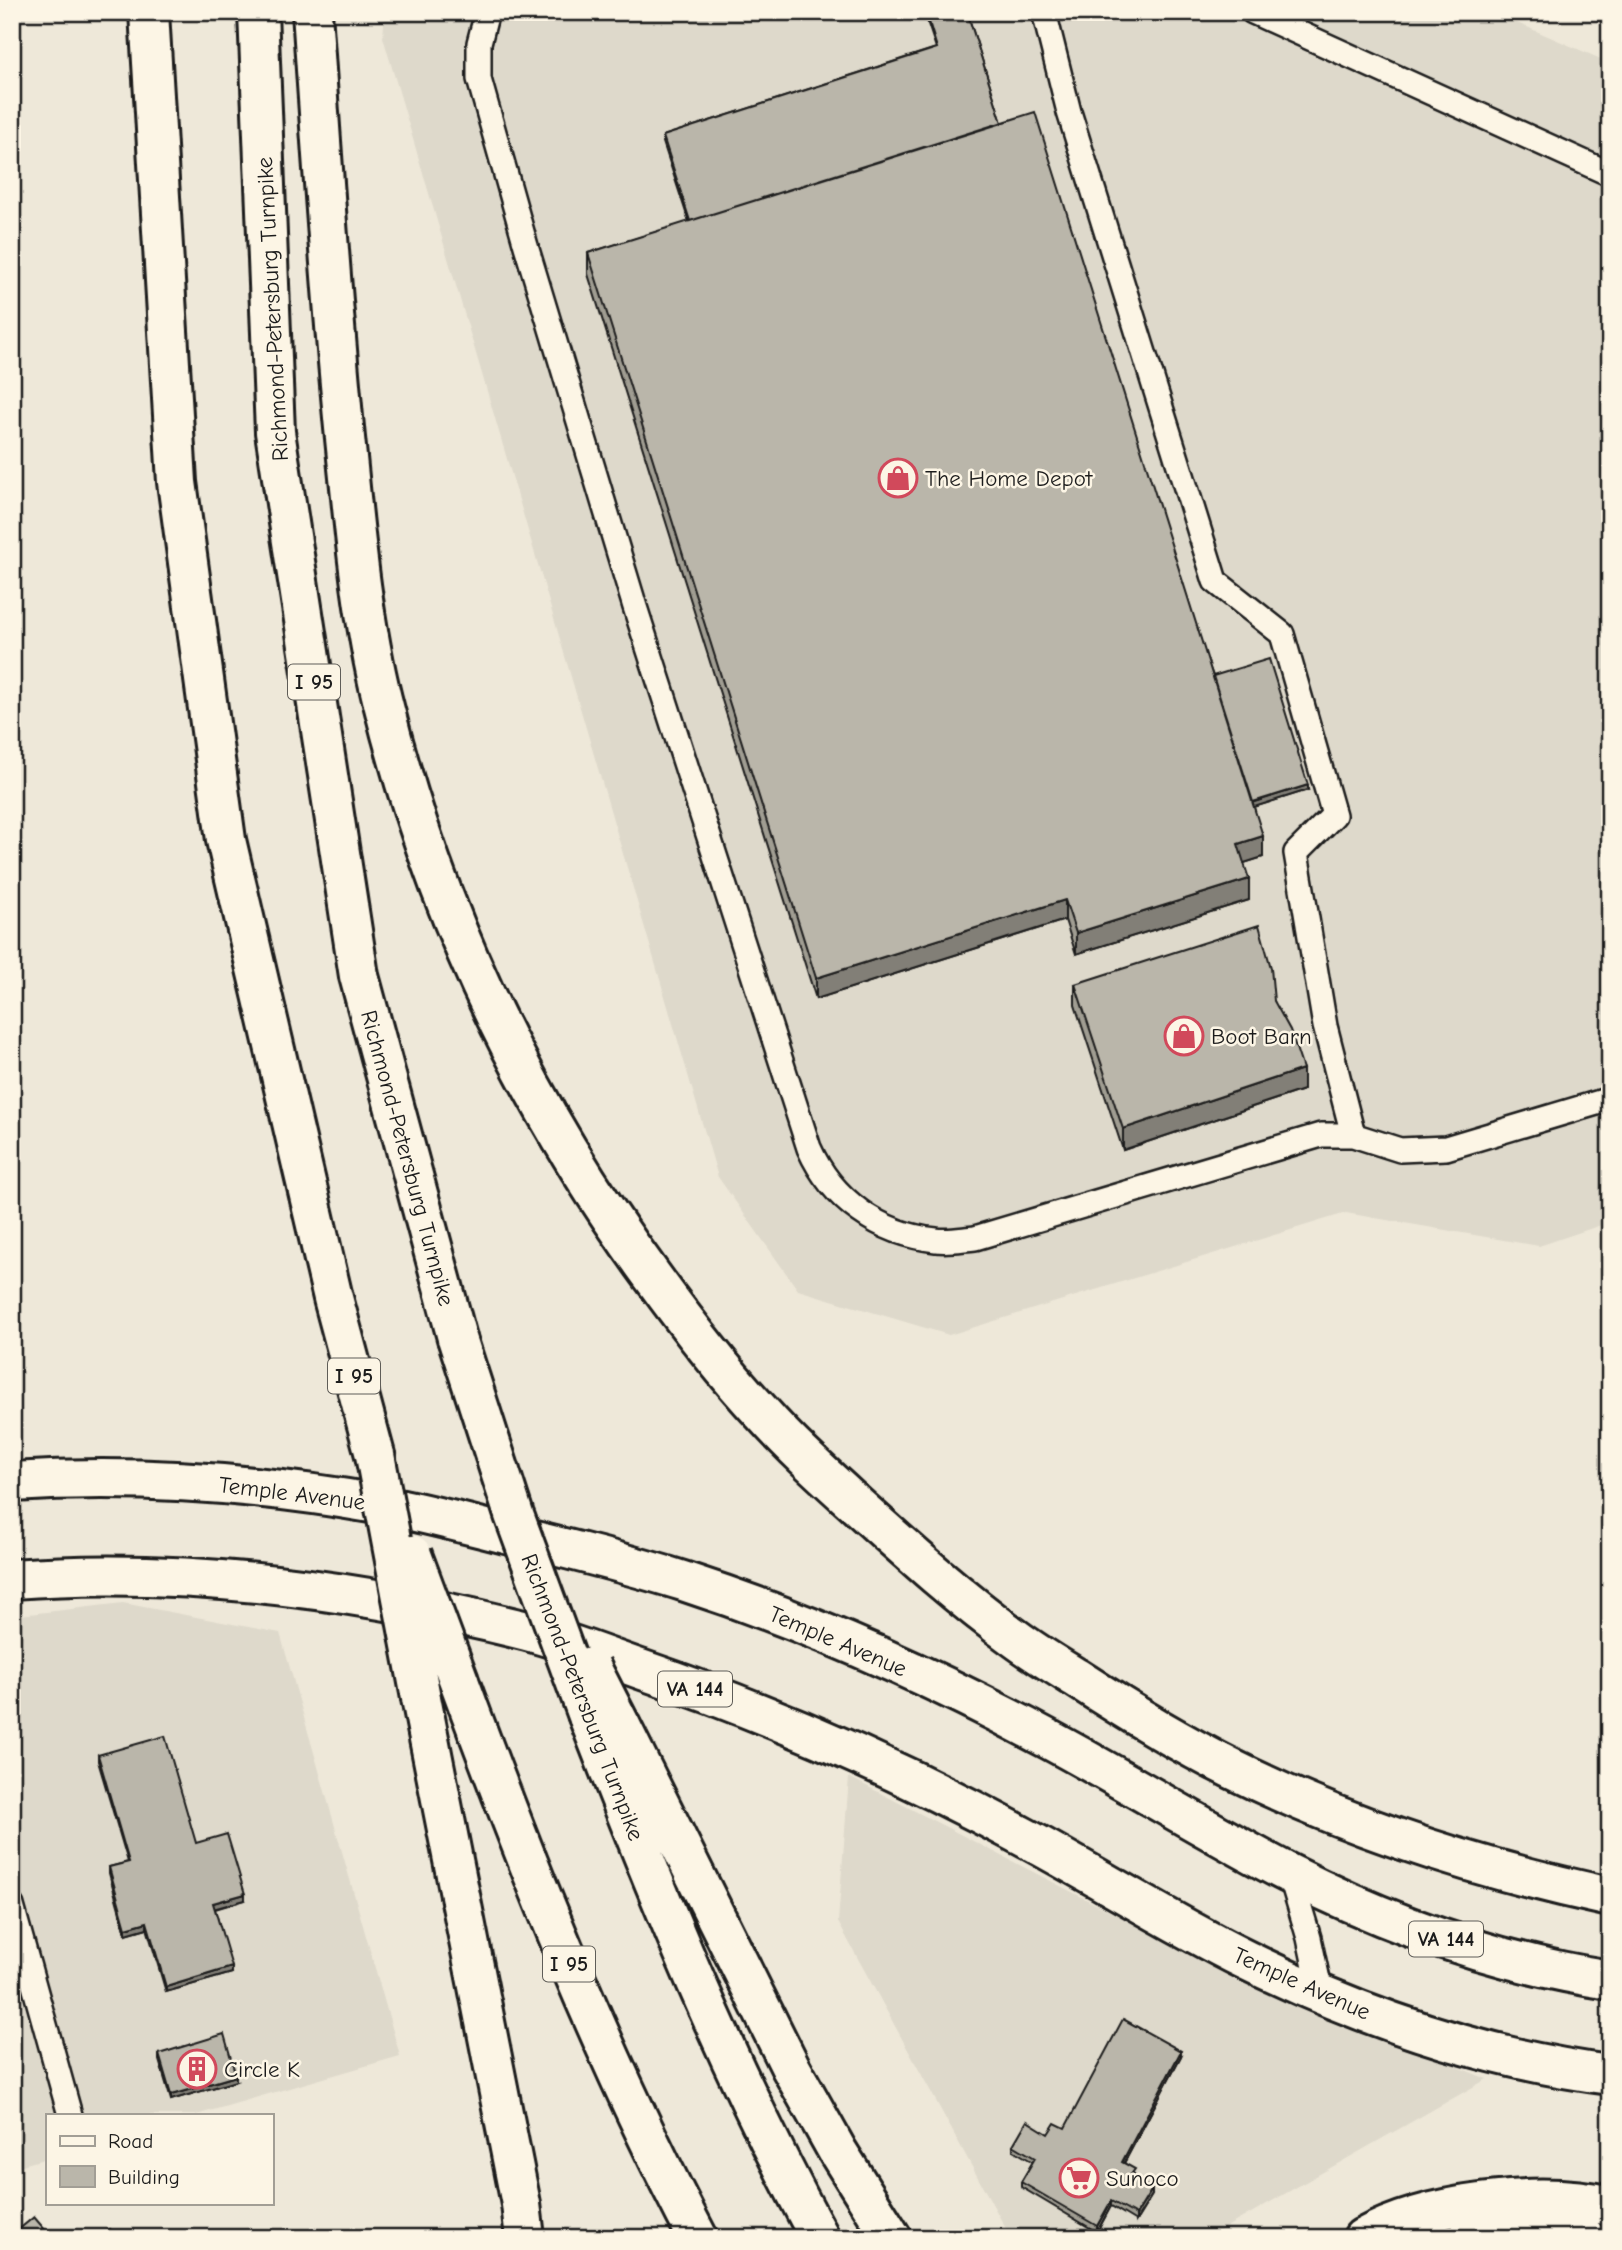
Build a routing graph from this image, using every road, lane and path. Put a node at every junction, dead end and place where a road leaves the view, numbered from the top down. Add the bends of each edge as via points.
1 (149, 12) edge
2 (258, 12) edge
3 (312, 12) edge
4 (487, 12) edge
5 (1044, 12) edge
6 (1253, 12) edge
7 (1610, 174) edge
8 (1610, 1099) edge
9 (1353, 1135) junction
10 (375, 1455) junction
11 (12, 1482) edge
12 (12, 1579) edge
13 (604, 1720) junction
14 (1290, 1874) junction
15 (1610, 1897) edge
16 (12, 1906) edge
17 (1610, 1980) edge
18 (1321, 1994) junction
19 (1610, 2075) edge
20 (70, 2114) edge
21 (1610, 2206) edge
22 (525, 2238) edge
23 (698, 2238) edge
24 (820, 2238) edge
25 (892, 2238) edge
26 (1363, 2238) edge
27 (1468, 2238) edge
28 (1586, 2238) edge

1 - 10 main road, I 95 via 177,482 226,840 333,1298
2 - 13 main road, Richmond-Petersburg Turnpike / I 95, bridge via 275,432 359,976 457,1338 514,1515
3 - 15 main road via 341,395 363,597 380,693 434,874 472,967 520,1068 620,1232 694,1333 763,1415 923,1566 1018,1640 1118,1705 1230,1768 1334,1814 1429,1849
4 - 9 lane via 479,43 479,79 526,246 635,607 808,1148 834,1188 863,1215 902,1234 939,1241 975,1238 1321,1135
5 - 9 lane via 1069,112 1215,581 1282,634 1334,815 1296,853 1325,1026
6 - 7 lane
8 - 9 lane via 1446,1148 1400,1150
10 - 22 main road, bridge
10 - 23 main road, I 95, bridge via 557,1938
11 - 14 main road, Temple Avenue / VA 144 via 157,1479 378,1504 682,1581 769,1611 946,1687 1051,1740
12 - 18 main road, Temple Avenue / VA 144 via 116,1576 277,1586 408,1604 532,1632 776,1718 909,1778 1246,1959
13 - 24 main road, Richmond-Petersburg Turnpike / I 95 via 629,1823 717,2032
13 - 25 main road via 791,2068
14 - 17 main road, Temple Avenue / VA 144 via 1483,1952
14 - 18 lane
16 - 20 lane
18 - 19 main road, Temple Avenue / VA 144 via 1402,2026 1483,2050
21 - 26 main road via 1552,2199 1468,2205 1421,2215
27 - 28 main road via 1510,2233

